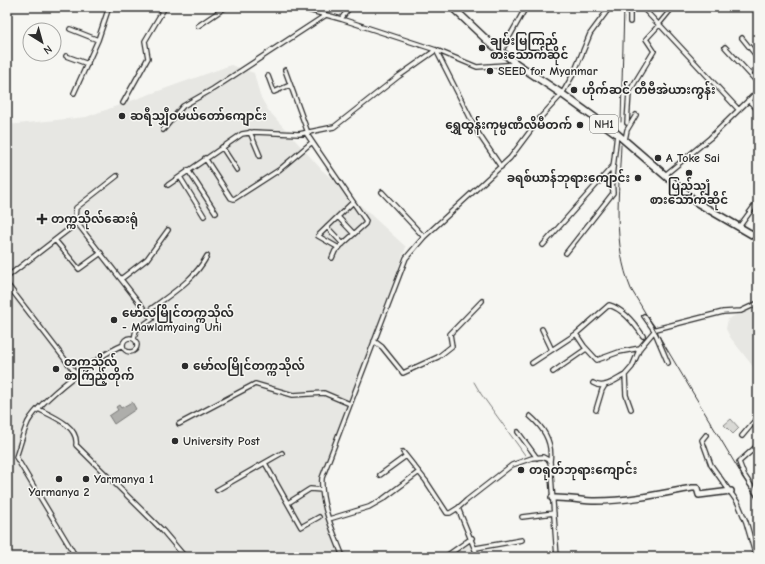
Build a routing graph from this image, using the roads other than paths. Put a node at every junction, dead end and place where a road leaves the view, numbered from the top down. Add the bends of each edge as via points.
1 (109, 7) edge
2 (165, 7) edge
3 (226, 7) edge
4 (297, 7) edge
5 (350, 7) edge
6 (452, 7) edge
7 (526, 7) edge
8 (610, 7) edge
9 (630, 7) edge
10 (642, 7) edge
11 (673, 7) edge
12 (326, 15) junction
13 (341, 19) junction
14 (630, 22) dead end
15 (658, 24) junction
16 (198, 26) dead end
17 (70, 29) dead end
18 (742, 38) dead end
19 (98, 40) junction
20 (725, 47) dead end
21 (436, 50) junction
22 (501, 52) junction
23 (66, 56) dead end
24 (758, 58) edge
25 (88, 64) junction
26 (517, 64) junction
27 (284, 70) dead end
28 (268, 76) dead end
29 (758, 83) edge
30 (290, 86) junction
31 (758, 91) edge
32 (74, 93) dead end
33 (562, 94) junction
34 (748, 100) junction
35 (123, 103) dead end
36 (738, 109) junction
37 (758, 110) edge
38 (636, 115) dead end
39 (628, 123) dead end
40 (163, 130) dead end
41 (250, 132) junction
42 (307, 133) junction
43 (617, 134) junction
44 (625, 140) junction
45 (311, 143) junction
46 (222, 147) junction
47 (260, 156) dead end
48 (206, 158) junction
49 (613, 166) junction
50 (501, 167) junction
51 (188, 170) junction
52 (238, 170) dead end
53 (665, 175) junction
54 (117, 176) dead end
55 (180, 177) junction
56 (168, 185) dead end
57 (382, 192) dead end
58 (758, 201) edge
59 (354, 202) junction
60 (216, 212) dead end
61 (204, 216) dead end
62 (338, 217) junction
63 (77, 223) junction
64 (327, 227) junction
65 (739, 227) junction
66 (168, 230) dead end
67 (354, 234) junction
68 (424, 237) junction
69 (758, 238) edge
70 (55, 240) junction
71 (343, 244) junction
72 (543, 245) dead end
73 (339, 248) junction
74 (101, 253) junction
75 (566, 253) dead end
76 (207, 256) dead end
77 (332, 258) dead end
78 (7, 277) edge
79 (121, 279) junction
80 (7, 284) edge
81 (482, 301) dead end
82 (758, 303) edge
83 (147, 312) junction
84 (644, 316) dead end
85 (542, 329) dead end
86 (654, 330) junction
87 (576, 334) junction
88 (643, 336) dead end
89 (134, 339) junction
90 (374, 341) junction
91 (123, 345) junction
92 (640, 348) junction
93 (586, 349) junction
94 (552, 350) junction
95 (532, 363) dead end
96 (668, 363) dead end
97 (553, 372) dead end
98 (77, 375) junction
99 (625, 375) junction
100 (593, 383) dead end
101 (605, 385) junction
102 (350, 404) junction
103 (38, 408) junction
104 (632, 409) dead end
105 (596, 410) dead end
106 (530, 416) dead end
107 (758, 417) edge
108 (179, 424) dead end
109 (518, 432) dead end
110 (706, 435) dead end
111 (742, 436) dead end
112 (758, 445) edge
113 (282, 453) dead end
114 (537, 458) junction
115 (550, 461) junction
116 (265, 463) junction
117 (419, 472) junction
118 (380, 475) dead end
119 (217, 490) dead end
120 (322, 490) junction
121 (731, 491) junction
122 (758, 496) edge
123 (552, 498) junction
124 (288, 503) junction
125 (458, 508) junction
126 (554, 513) junction
127 (320, 517) dead end
128 (522, 517) dead end
129 (329, 519) junction
130 (472, 538) junction
131 (522, 540) dead end
132 (476, 548) junction
133 (76, 557) edge
134 (185, 557) edge
135 (343, 557) edge
136 (444, 557) edge
137 (478, 557) edge
138 (557, 557) edge
139 (756, 557) edge

1 - 19 street
2 - 35 street via 145,41 148,58
3 - 16 street
4 - 12 street
5 - 13 street
6 - 22 highway, NH1
7 - 22 street
8 - 33 street via 590,34
9 - 14 street
10 - 15 street
11 - 15 street
12 - 13 street
12 - 40 street via 183,106
13 - 21 street
15 - 36 street
15 - 39 street via 646,39 654,51 629,92
17 - 19 street
18 - 24 street
19 - 25 street
20 - 29 street
21 - 26 street via 477,67
21 - 42 street via 334,127
21 - 50 street via 478,133
22 - 26 highway, NH1
23 - 25 street
25 - 32 street
26 - 33 highway, NH1
27 - 30 street
28 - 30 street via 274,92
30 - 42 street
31 - 34 street
33 - 43 highway, NH1
33 - 50 street
34 - 36 street
34 - 37 street
36 - 53 street via 710,138
38 - 44 street via 627,130
41 - 42 street
41 - 46 street
41 - 47 street
42 - 45 street
43 - 44 highway, NH1
43 - 49 street
44 - 53 highway, NH1
45 - 48 street via 279,170 234,198 231,198
45 - 59 street
46 - 48 street
46 - 52 street
48 - 51 street
49 - 72 street
49 - 75 street via 612,196
50 - 68 street
51 - 55 street
51 - 60 street
53 - 65 highway, NH1 via 701,205
54 - 63 street via 76,208
55 - 56 street
55 - 61 street
57 - 68 street
58 - 65 street
59 - 62 street
59 - 67 street via 366,221
62 - 64 street
62 - 67 street
63 - 70 street
63 - 74 street
64 - 71 street
64 - 73 street via 318,237
65 - 69 highway, NH1
66 - 79 street via 147,260
67 - 71 street
68 - 90 street via 406,258
70 - 74 street via 79,269
70 - 78 street
71 - 73 street
73 - 77 street
74 - 79 street
76 - 83 street via 195,275
79 - 83 street
80 - 98 street
81 - 90 street via 450,334 452,346 438,357 403,373
82 - 86 street via 741,311 723,312
83 - 89 street via 152,319 136,330
84 - 86 street
85 - 94 street
86 - 92 street via 648,341
86 - 96 street
87 - 88 street via 609,305 617,308 634,323
87 - 93 street
87 - 94 street
89 - 91 street via 126,339
89 - 91 street via 137,345 134,350 126,350
90 - 102 street
91 - 98 street
92 - 93 street via 598,360
92 - 99 street via 632,367
93 - 97 street
94 - 95 street
98 - 103 street
99 - 101 street
99 - 104 street via 626,395
100 - 101 street via 598,386
101 - 105 street
102 - 108 street via 330,398 324,393 293,395 254,384
102 - 120 street via 322,478
103 - 133 street via 28,423 16,457
103 - 134 street via 74,431 76,445 163,531
106 - 115 street via 547,436 551,448
107 - 111 street
109 - 114 street
110 - 121 street via 702,440 711,465
112 - 122 street via 739,462
113 - 116 street
114 - 115 street via 543,457
114 - 125 street via 522,460 504,470
115 - 123 street
116 - 119 street
116 - 124 street
117 - 118 street via 405,454
117 - 125 street via 447,513
117 - 129 street via 369,507
120 - 124 street via 310,489
120 - 129 street
121 - 123 street via 699,495 697,488 692,488 625,499 594,501 567,497
121 - 139 street via 746,522
123 - 126 street
124 - 127 street via 301,527
125 - 130 street
126 - 128 street
126 - 138 street
129 - 135 street
130 - 132 street
130 - 136 street
131 - 132 street
132 - 137 street

